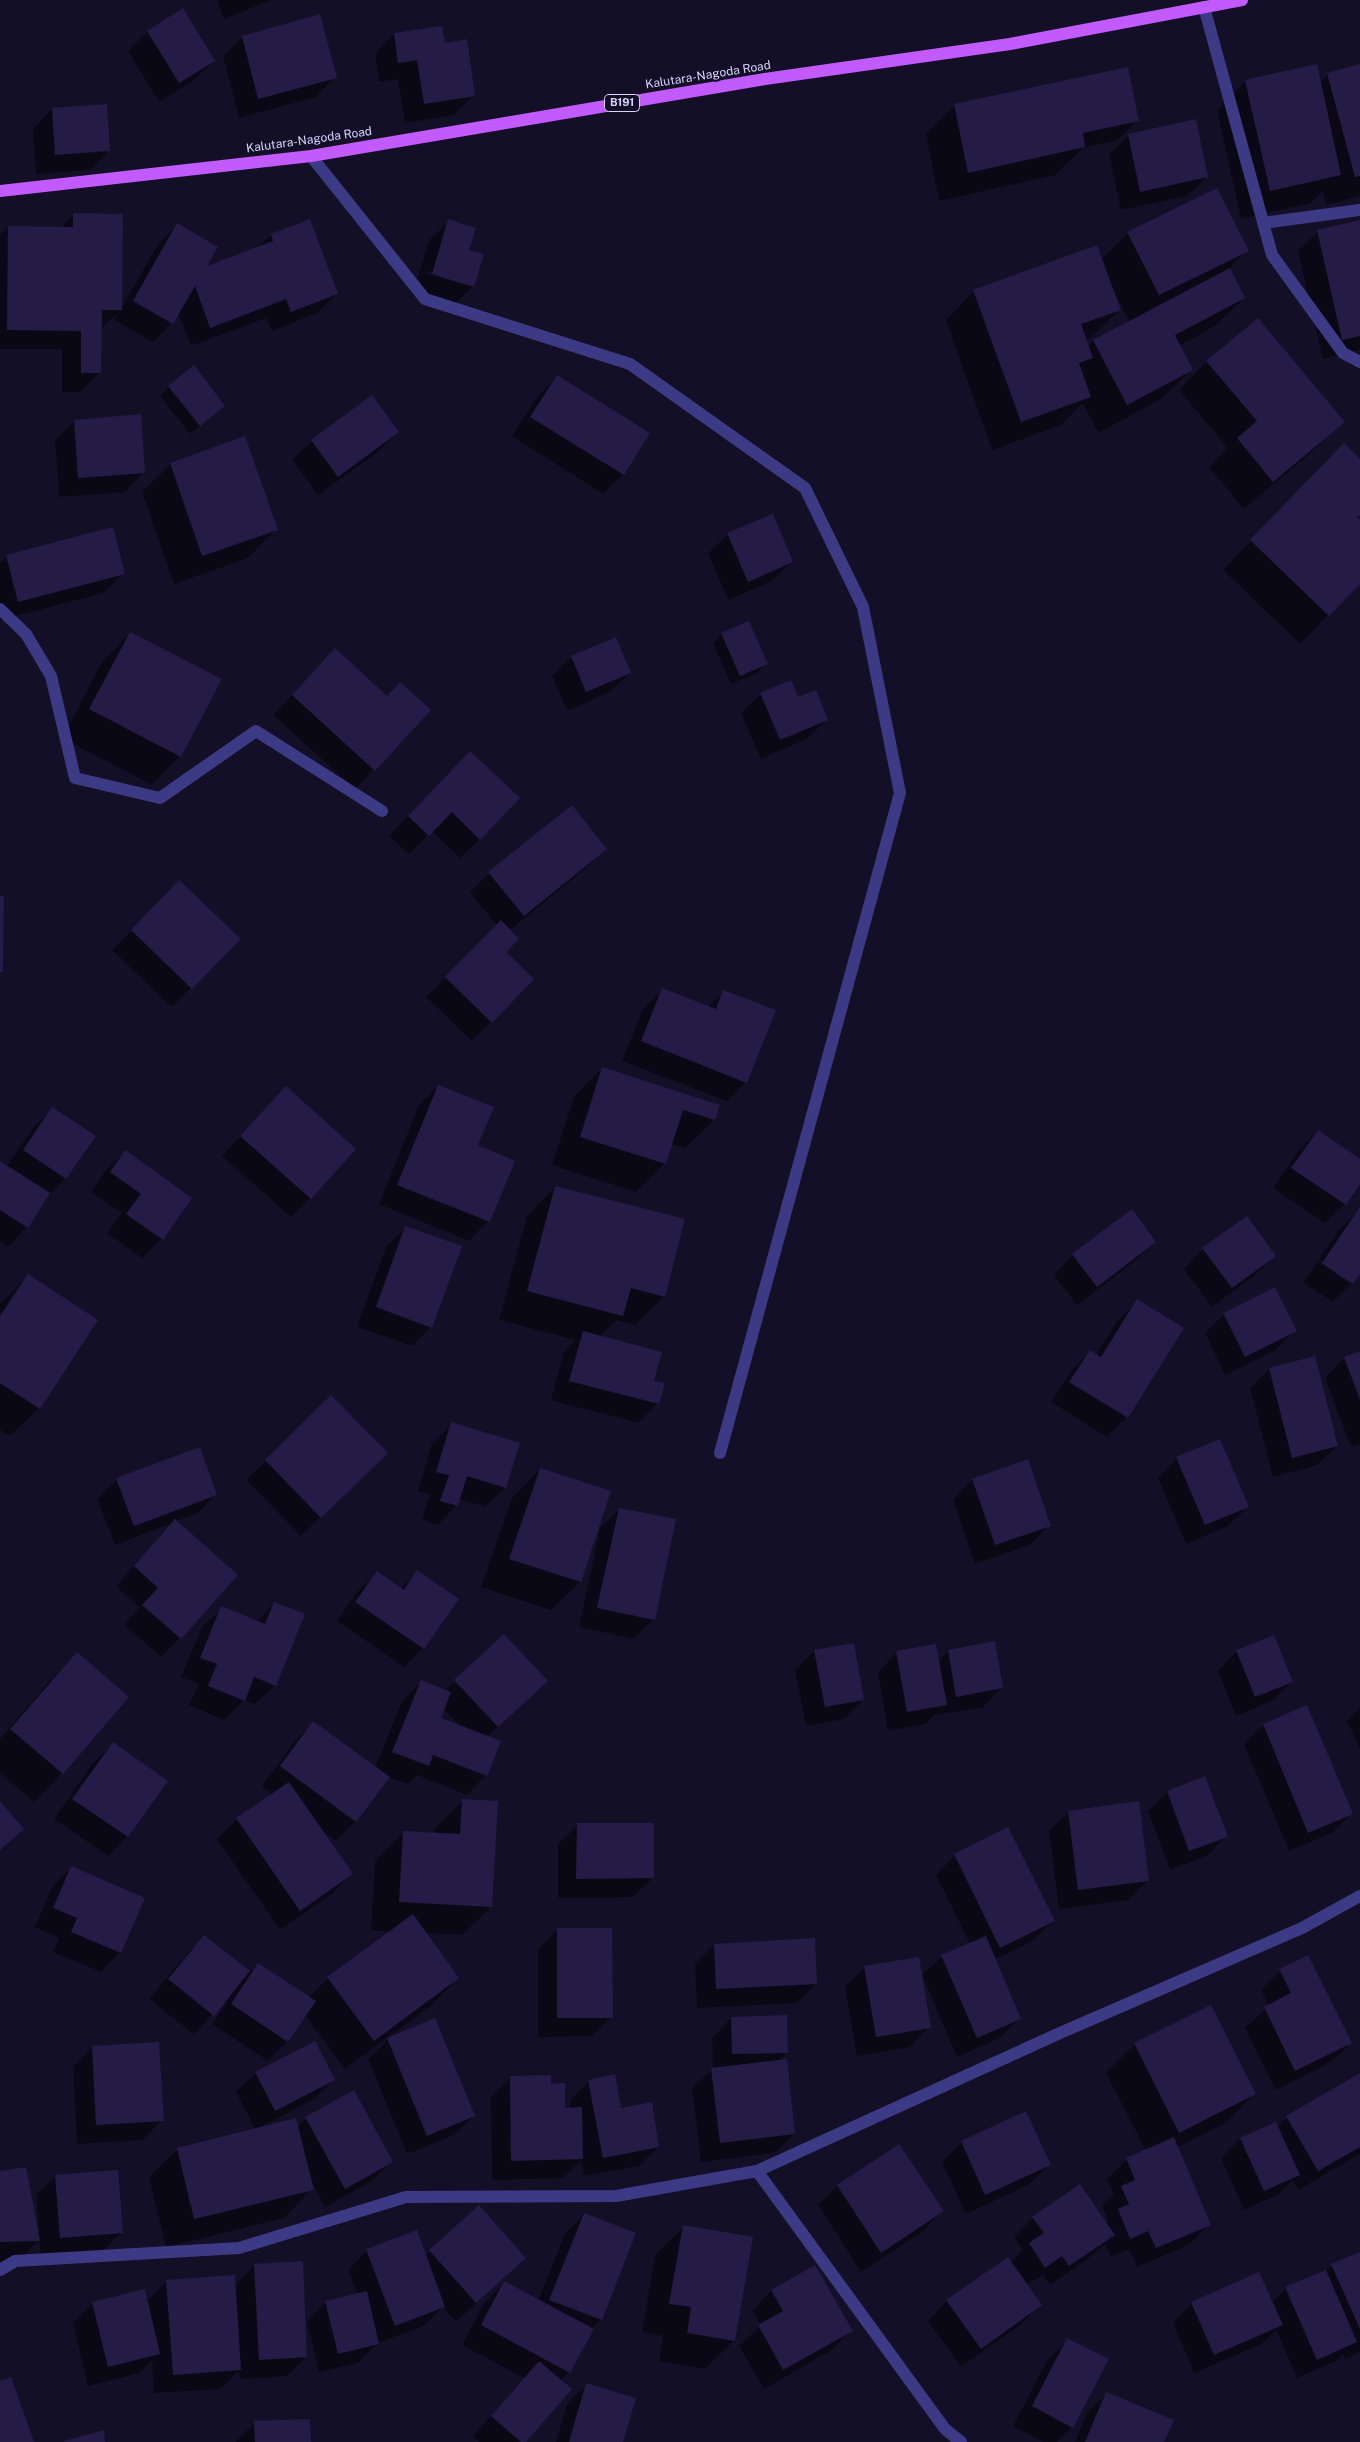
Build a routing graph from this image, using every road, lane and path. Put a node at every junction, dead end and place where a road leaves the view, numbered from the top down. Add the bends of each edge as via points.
1 (1242, 0) edge
2 (1204, 7) junction
3 (311, 156) junction
4 (0, 191) edge
5 (1360, 210) edge
6 (1263, 223) junction
7 (1360, 362) edge
8 (0, 609) edge
9 (382, 811) dead end
10 (720, 1452) dead end
11 (1360, 1896) edge
12 (757, 2170) junction
13 (0, 2270) edge
14 (961, 2442) edge

1 - 2 main road, Kalutara-Nagoda Road / B191
2 - 3 main road, Kalutara-Nagoda Road / B191 via 1010,44 765,79
2 - 6 street
3 - 4 main road, Kalutara-Nagoda Road / B191
3 - 10 street via 426,299 630,364 805,488 863,606 900,793
5 - 6 street
6 - 7 street via 1272,255 1343,352
8 - 9 street via 26,634 51,676 75,778 160,798 256,731
11 - 12 street via 1302,1928
12 - 13 street via 616,2196 406,2197 239,2248 15,2261
12 - 14 street via 945,2429

